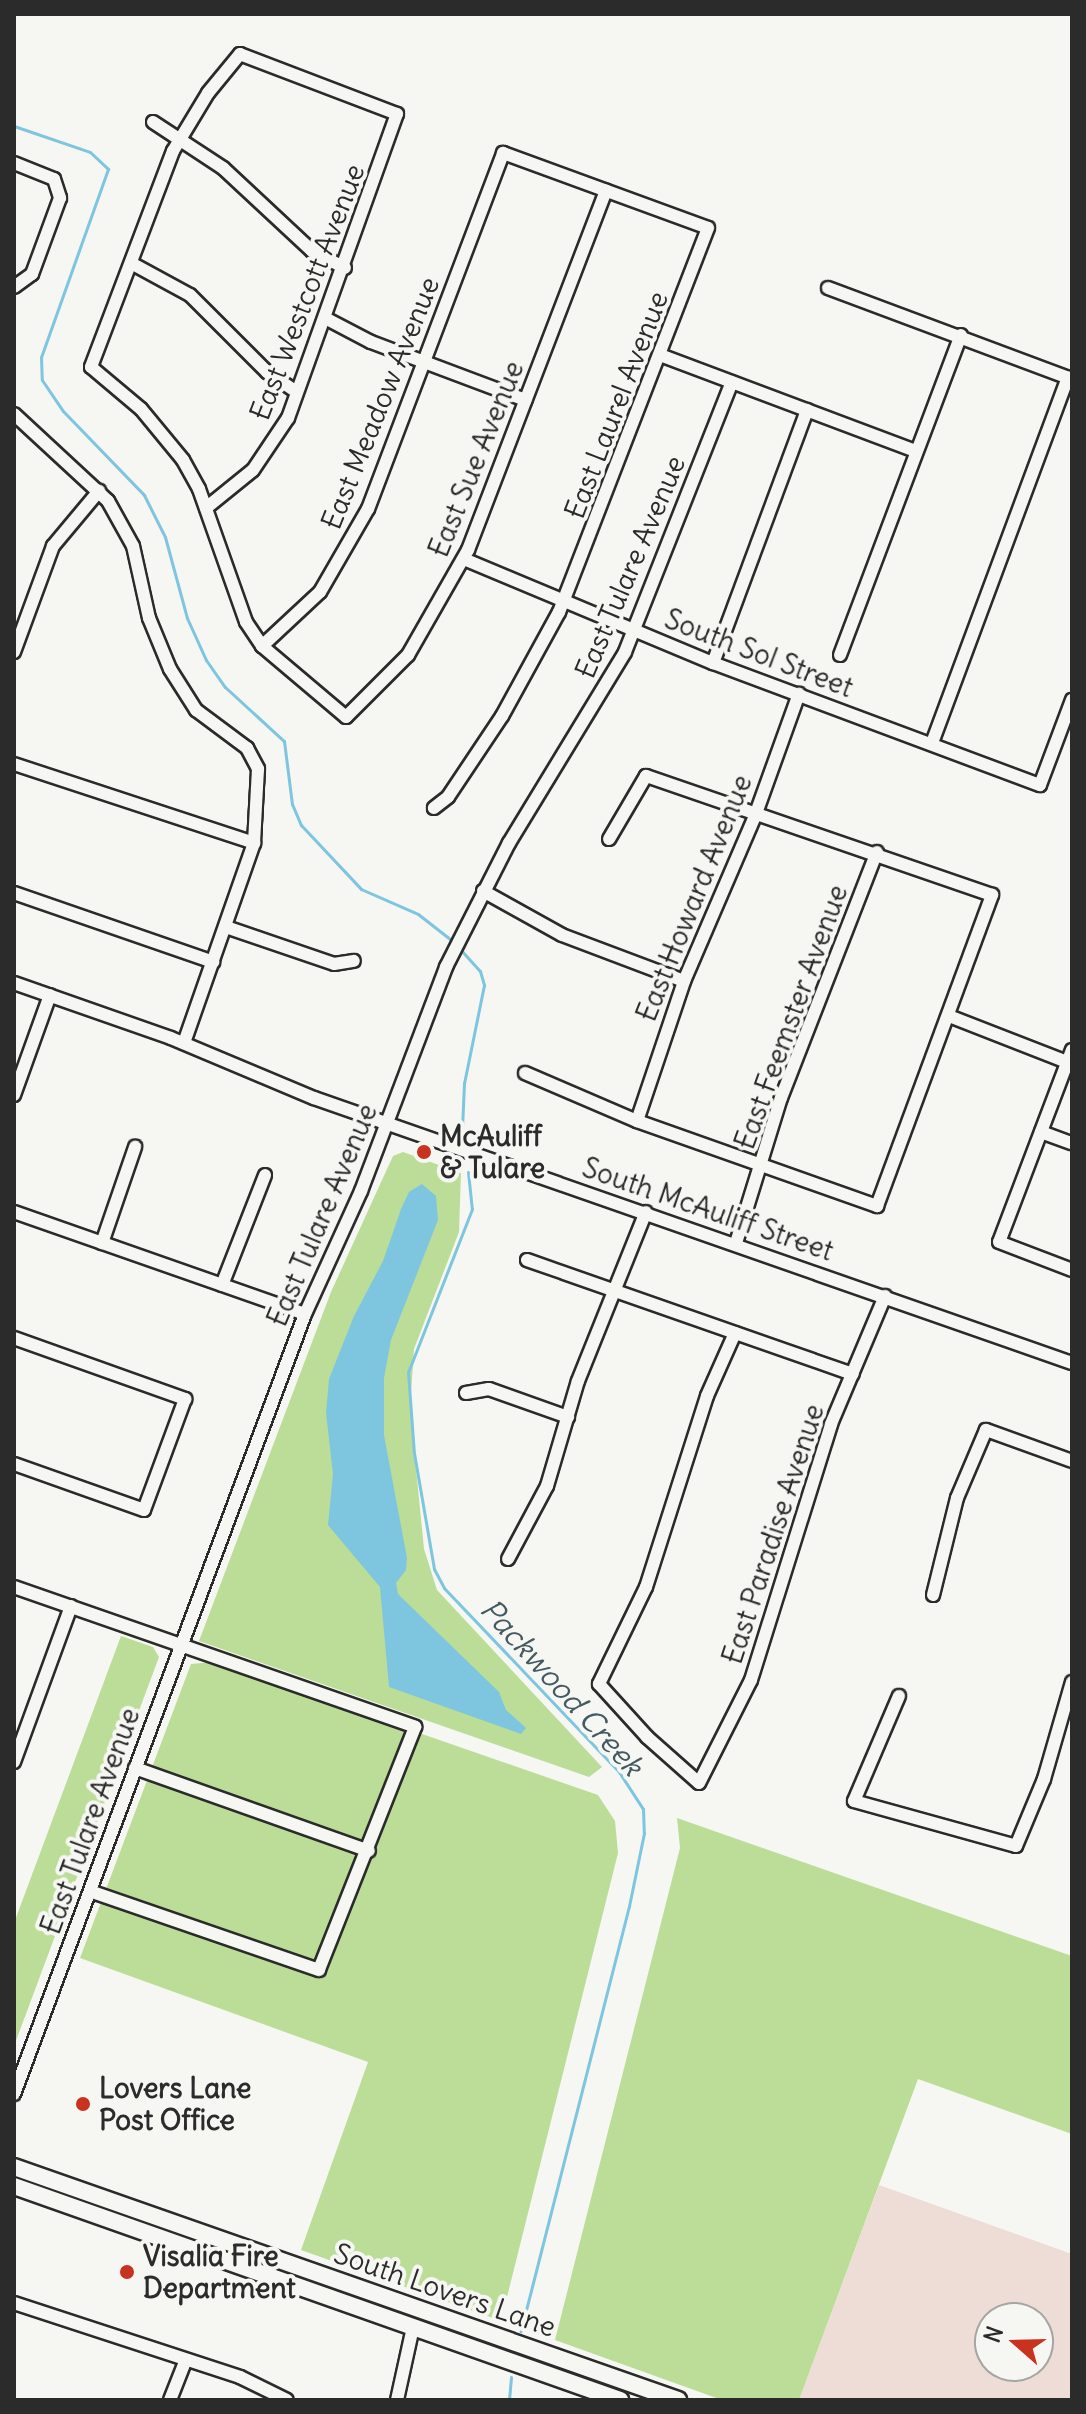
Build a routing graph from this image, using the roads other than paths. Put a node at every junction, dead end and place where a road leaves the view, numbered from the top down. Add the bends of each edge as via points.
1 (153, 122) dead end
2 (180, 139) junction
3 (14, 163) edge
4 (606, 191) junction
5 (131, 263) junction
6 (345, 268) junction
7 (18, 287) edge
8 (828, 288) dead end
9 (325, 318) junction
10 (961, 335) junction
11 (660, 355) junction
12 (425, 363) junction
13 (1070, 378) edge
14 (732, 382) junction
15 (297, 392) junction
16 (525, 400) junction
17 (807, 410) junction
18 (14, 414) edge
19 (916, 451) junction
20 (99, 491) junction
21 (206, 508) junction
22 (464, 559) junction
23 (566, 598) junction
24 (635, 631) junction
25 (262, 646) junction
26 (14, 652) edge
27 (840, 655) dead end
28 (713, 663) junction
29 (799, 694) junction
30 (1072, 700) edge
31 (932, 743) junction
32 (14, 764) edge
33 (434, 808) dead end
34 (755, 816) junction
35 (609, 839) dead end
36 (254, 843) junction
37 (877, 852) junction
38 (483, 891) junction
39 (14, 893) edge
40 (226, 927) junction
41 (354, 961) dead end
42 (213, 962) junction
43 (684, 981) junction
44 (14, 983) edge
45 (50, 995) junction
46 (949, 1016) junction
47 (184, 1043) junction
48 (1070, 1056) edge
49 (525, 1073) dead end
50 (14, 1095) edge
51 (637, 1121) junction
52 (387, 1123) junction
53 (1041, 1132) junction
54 (1072, 1143) edge
55 (135, 1147) dead end
56 (762, 1162) junction
57 (265, 1175) dead end
58 (14, 1212) edge
59 (646, 1212) junction
60 (102, 1243) junction
61 (736, 1243) junction
62 (527, 1260) dead end
63 (1072, 1270) edge
64 (222, 1285) junction
65 (618, 1293) junction
66 (885, 1296) junction
67 (305, 1314) junction
68 (735, 1333) junction
69 (14, 1338) edge
70 (1072, 1363) edge
71 (853, 1374) junction
72 (466, 1393) dead end
73 (568, 1417) junction
74 (1072, 1461) edge
75 (14, 1464) edge
76 (508, 1559) dead end
77 (14, 1587) edge
78 (933, 1595) dead end
79 (71, 1606) junction
80 (182, 1645) junction
81 (1071, 1687) edge
82 (899, 1696) dead end
83 (14, 1762) edge
84 (135, 1768) junction
85 (369, 1851) junction
86 (90, 1891) junction
87 (14, 2094) edge
88 (14, 2167) edge
89 (14, 2186) edge
90 (14, 2303) edge
91 (413, 2327) junction
92 (185, 2362) junction
93 (170, 2400) edge
94 (287, 2400) edge
95 (397, 2400) edge
96 (620, 2400) edge
97 (678, 2400) edge

1 - 2 street
2 - 5 street
2 - 6 street via 223,168 301,242
2 - 6 street, East Westcott Avenue via 240,54 397,114
3 - 7 street via 54,179 60,188 32,274
4 - 11 street, East Laurel Avenue via 708,228
4 - 12 street, East Meadow Avenue via 503,153
4 - 16 street, East Sue Avenue
5 - 15 street via 190,295 267,372
5 - 21 street via 91,367 165,434
6 - 9 street, East Westcott Avenue
8 - 10 street
9 - 12 street
9 - 15 street, East Westcott Avenue
10 - 13 street
10 - 19 street
11 - 14 street
11 - 23 street, East Laurel Avenue
12 - 16 street
12 - 25 street, East Meadow Avenue via 346,551 320,592
13 - 31 street
14 - 17 street
14 - 24 street, East Tulare Avenue
15 - 21 street, East Westcott Avenue via 288,418 253,470
16 - 22 street, East Sue Avenue
17 - 19 street
17 - 28 street
18 - 20 street
19 - 27 street
20 - 26 street via 53,546
20 - 36 street via 133,546 149,618 170,669 196,710 254,758
21 - 25 street via 246,622
22 - 23 street, South Sol Street
22 - 25 street, East Sue Avenue via 408,655 346,717
23 - 24 street, South Sol Street
23 - 33 street, East Laurel Avenue via 502,716 448,797
24 - 28 street, South Sol Street
24 - 38 street, East Tulare Avenue via 601,698
28 - 29 street, South Sol Street
29 - 31 street, South Sol Street
29 - 34 street, East Howard Avenue
30 - 31 street, South Sol Street via 1040,785
32 - 36 street
34 - 35 street via 646,776
34 - 37 street
34 - 43 street, East Howard Avenue
36 - 40 street
37 - 46 street via 992,895
37 - 56 street, East Feemster Avenue via 797,1053
38 - 43 street via 562,935
38 - 52 street, East Tulare Avenue via 452,953
39 - 42 street
40 - 41 street via 334,964
40 - 42 street
42 - 47 street
43 - 51 street, East Howard Avenue
44 - 45 street, South McAuliff Street
45 - 47 street, South McAuliff Street
45 - 50 street
46 - 48 street
46 - 56 street via 877,1206
47 - 52 street, South McAuliff Street
48 - 53 street
49 - 51 street
51 - 56 street
52 - 59 street, South McAuliff Street
52 - 67 street, East Tulare Avenue
53 - 54 street
53 - 63 street via 999,1242
55 - 60 street
56 - 61 street, East Feemster Avenue
57 - 64 street
58 - 60 street
59 - 61 street, South McAuliff Street
59 - 65 street
60 - 64 street
61 - 66 street, South McAuliff Street
62 - 65 street
64 - 67 street
65 - 68 street
65 - 73 street
66 - 70 street, South McAuliff Street
66 - 71 street, East Paradise Avenue
67 - 80 street, East Tulare Avenue
68 - 71 street
68 - 71 street, East Paradise Avenue via 707,1396 646,1587 599,1684 699,1783 755,1668 806,1496
69 - 75 street via 185,1399 144,1510
72 - 73 street via 489,1389
73 - 76 street via 547,1486
74 - 78 street via 986,1430 957,1498
77 - 79 street
79 - 80 street
79 - 83 street
80 - 84 street, East Tulare Avenue
80 - 85 street via 415,1727
81 - 82 street via 1044,1779 1016,1846 854,1801
84 - 85 street
84 - 86 street, East Tulare Avenue
85 - 86 street via 319,1970
86 - 87 street, East Tulare Avenue
88 - 97 main road, South Lovers Lane
89 - 91 main road, South Lovers Lane
90 - 92 street
91 - 95 street
91 - 96 main road, South Lovers Lane
92 - 93 street
92 - 94 street via 240,2377

